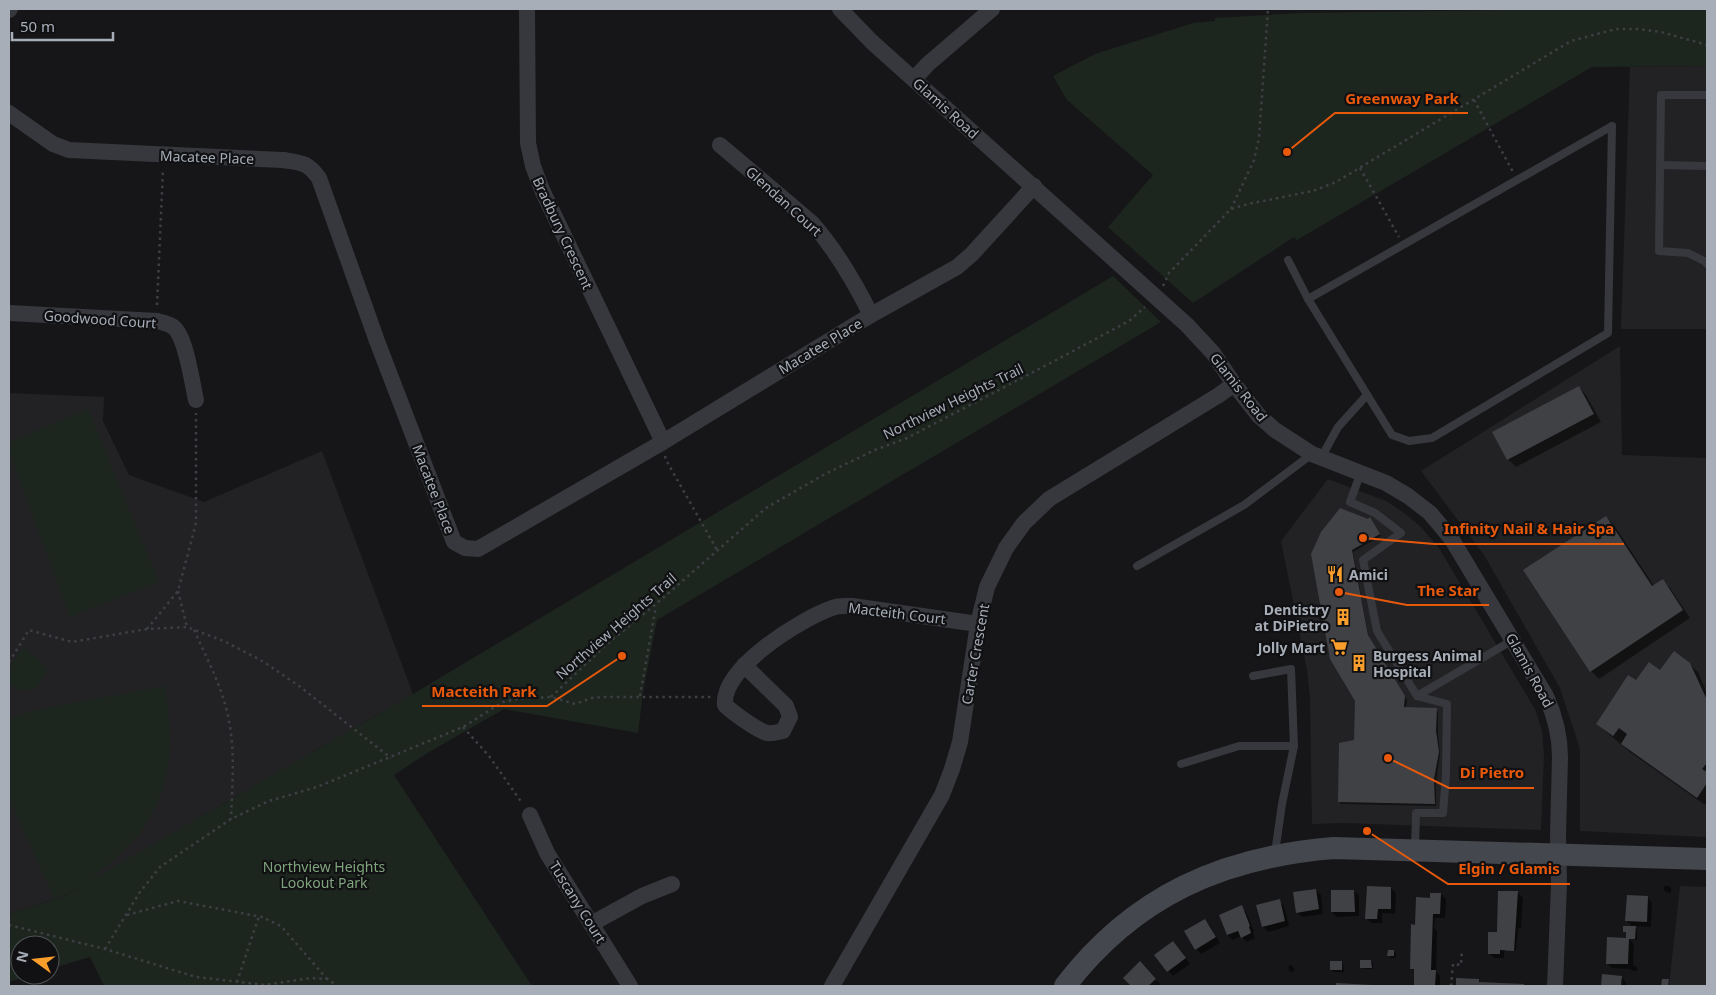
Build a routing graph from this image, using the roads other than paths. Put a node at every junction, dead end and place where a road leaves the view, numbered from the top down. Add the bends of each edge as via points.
1 (527, 9) edge
2 (840, 9) edge
3 (992, 9) edge
4 (914, 79) junction
5 (1707, 95) edge
6 (9, 113) edge
7 (720, 145) dead end
8 (1660, 165) junction
9 (1707, 166) edge
10 (1034, 186) junction
11 (1288, 260) dead end
12 (1707, 264) edge
13 (1308, 299) junction
14 (9, 313) edge
15 (871, 315) junction
16 (1234, 384) junction
17 (1367, 395) junction
18 (196, 400) road end
19 (663, 442) junction
20 (1317, 456) junction
21 (1361, 472) junction
22 (1137, 566) dead end
23 (978, 624) junction
24 (1513, 640) junction
25 (744, 665) junction
26 (1253, 676) dead end
27 (1418, 696) junction
28 (1294, 746) junction
29 (1181, 764) dead end
30 (530, 815) road end
31 (1415, 850) junction
32 (1558, 854) junction
33 (1275, 855) junction
34 (1707, 859) edge
35 (672, 884) dead end
36 (592, 924) junction
37 (630, 986) edge
38 (832, 986) edge
39 (1065, 986) edge
40 (1555, 986) edge

1 - 19 street, Bradbury Crescent via 528,143 533,166
2 - 4 street, Glamis Road
3 - 4 street
4 - 10 street, Glamis Road
5 - 8 lane via 1661,95
6 - 19 street, Macatee Place via 53,144 69,150 283,160 310,167 318,178 376,341 454,542 465,548 478,549
7 - 15 street, Glendan Court via 812,223 824,237
8 - 9 lane
8 - 12 lane via 1659,250 1688,253
10 - 15 street, Macatee Place via 957,267
10 - 16 street, Glamis Road via 1187,325 1214,354
11 - 13 lane
13 - 17 lane
13 - 17 lane via 1612,126 1608,333 1432,438 1409,440 1392,435
14 - 18 street, Goodwood Court via 168,324 177,330 182,342
15 - 19 street, Macatee Place
16 - 20 street, Glamis Road via 1259,416 1292,442
16 - 23 street, Carter Crescent via 1048,499 1024,523 1006,548 987,587
17 - 20 lane
20 - 21 street, Glamis Road
20 - 22 lane via 1244,504
21 - 24 street, Glamis Road via 1408,496 1430,513 1452,538
21 - 27 lane via 1350,502 1375,513 1402,533 1363,560 1377,630
23 - 25 street, Macteith Court via 835,606 801,624
23 - 38 street, Carter Crescent via 960,742 942,796
24 - 27 lane
24 - 32 street, Glamis Road via 1555,716 1560,744
25 - 25 street, Macteith Court via 786,706 790,717 783,731 766,732 726,706 727,688
26 - 28 lane via 1291,669
27 - 31 lane via 1447,704 1447,740 1443,813 1416,813
28 - 29 lane via 1239,746
28 - 33 lane
30 - 36 street, Tuscany Court via 547,853
31 - 32 street
31 - 33 street via 1334,848
32 - 34 street
32 - 40 street, Glamis Road
33 - 39 street via 1199,878 1150,904 1108,938
35 - 36 street via 642,896
36 - 37 street, Tuscany Court

